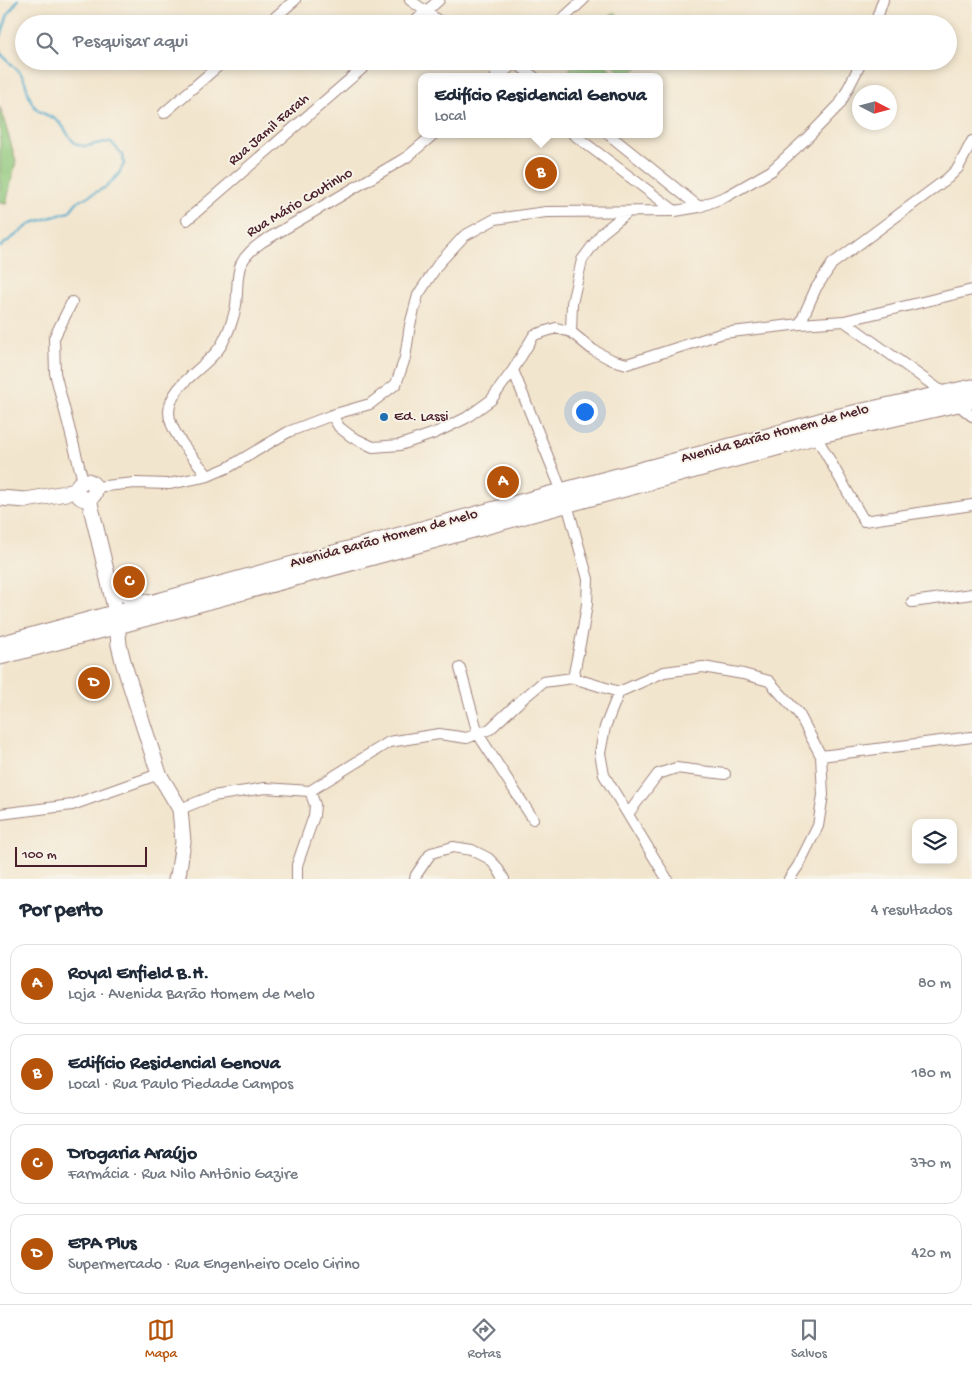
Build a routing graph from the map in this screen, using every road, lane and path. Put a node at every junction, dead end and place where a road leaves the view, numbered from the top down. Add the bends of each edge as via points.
1 (295, 0) edge
2 (410, 0) edge
3 (439, 0) edge
4 (583, 0) edge
5 (883, 0) edge
6 (426, 11) junction
7 (278, 15) edge
8 (422, 15) edge
9 (431, 15) edge
10 (567, 15) edge
11 (878, 15) edge
12 (214, 70) edge
13 (361, 70) edge
14 (857, 70) edge
15 (164, 114) dead end
16 (429, 138) edge
17 (578, 138) edge
18 (613, 138) edge
19 (972, 141) edge
20 (699, 207) junction
21 (676, 211) junction
22 (628, 212) junction
23 (187, 220) dead end
24 (972, 290) edge
25 (72, 302) dead end
26 (844, 321) junction
27 (800, 324) junction
28 (571, 332) junction
29 (513, 370) junction
30 (972, 387) edge
31 (944, 393) junction
32 (972, 401) edge
33 (957, 404) junction
34 (332, 415) junction
35 (972, 416) edge
36 (826, 419) junction
37 (816, 436) junction
38 (208, 476) junction
39 (86, 490) junction
40 (564, 497) junction
41 (0, 498) edge
42 (972, 505) edge
43 (105, 572) junction
44 (110, 592) junction
45 (972, 594) edge
46 (912, 602) dead end
47 (150, 603) junction
48 (117, 619) junction
49 (94, 626) junction
50 (0, 644) edge
51 (119, 645) junction
52 (0, 656) edge
53 (460, 668) dead end
54 (573, 678) junction
55 (619, 692) junction
56 (478, 734) junction
57 (972, 737) edge
58 (821, 756) junction
59 (159, 774) junction
60 (724, 774) dead end
61 (310, 791) junction
62 (180, 809) junction
63 (0, 814) edge
64 (628, 814) junction
65 (533, 819) dead end
66 (176, 879) edge
67 (297, 879) edge
68 (415, 879) edge
69 (504, 879) edge
70 (667, 879) edge
71 (789, 879) edge

1 - 7 street
2 - 6 street
3 - 6 street
4 - 10 street
5 - 11 street
6 - 8 street
6 - 9 street
12 - 15 street
13 - 23 street, Rua Jamil Farah
14 - 20 street via 840,104 771,172
16 - 38 street, Rua Mário Coutinho via 407,157 262,242 240,265 236,306 222,344 174,395 169,411 173,428
17 - 21 street
18 - 20 street
19 - 27 street via 958,168 948,178 832,264 816,288
20 - 21 street
21 - 22 street
22 - 28 street via 602,233 582,260 572,303
22 - 34 street via 546,212 495,219 464,236 439,263 418,295 406,358 396,384 370,404
24 - 26 street
25 - 39 street via 54,338 54,373
26 - 27 street
26 - 31 street
27 - 28 street via 723,333 627,364 599,354
28 - 29 street via 556,328 534,336
29 - 34 street via 491,400 466,418 400,445 373,447 339,427
29 - 40 street
30 - 31 main road, Avenida Barão Homem de Melo
31 - 33 street
31 - 36 main road, Avenida Barão Homem de Melo
32 - 33 main road, Avenida Barão Homem de Melo
33 - 35 street
33 - 37 main road, Avenida Barão Homem de Melo
34 - 38 street via 288,432
36 - 37 main road via 816,426
36 - 40 main road, Avenida Barão Homem de Melo
37 - 40 main road, Avenida Barão Homem de Melo
37 - 42 street via 864,521
38 - 39 street via 169,484 135,482
39 - 41 main road via 26,500
39 - 43 main road
40 - 47 main road, Avenida Barão Homem de Melo
40 - 48 main road, Avenida Barão Homem de Melo
40 - 54 street via 588,579 584,629
43 - 44 main road
43 - 47 main road via 121,592 132,599
44 - 48 main road
44 - 49 main road
45 - 46 street
47 - 48 main road, Avenida Barão Homem de Melo
48 - 49 main road, Avenida Barão Homem de Melo
48 - 51 main road
49 - 50 main road, Avenida Barão Homem de Melo
49 - 51 main road
49 - 52 main road, Avenida Barão Homem de Melo
51 - 59 main road
53 - 56 street
54 - 55 street
54 - 56 street via 543,682 490,730
55 - 58 street via 664,672 703,667 769,681 799,714
55 - 64 street via 600,753 604,775
56 - 61 street via 467,738 439,734 389,742
56 - 65 street
57 - 58 street
58 - 71 street via 823,795 818,826
59 - 62 main road
59 - 63 street via 72,805
60 - 64 street via 676,768 658,774
61 - 62 street via 265,788 213,796
61 - 67 street via 315,805 314,816 297,865
62 - 66 main road via 183,842
64 - 70 street
68 - 69 street via 431,853 453,847 472,850 488,858

